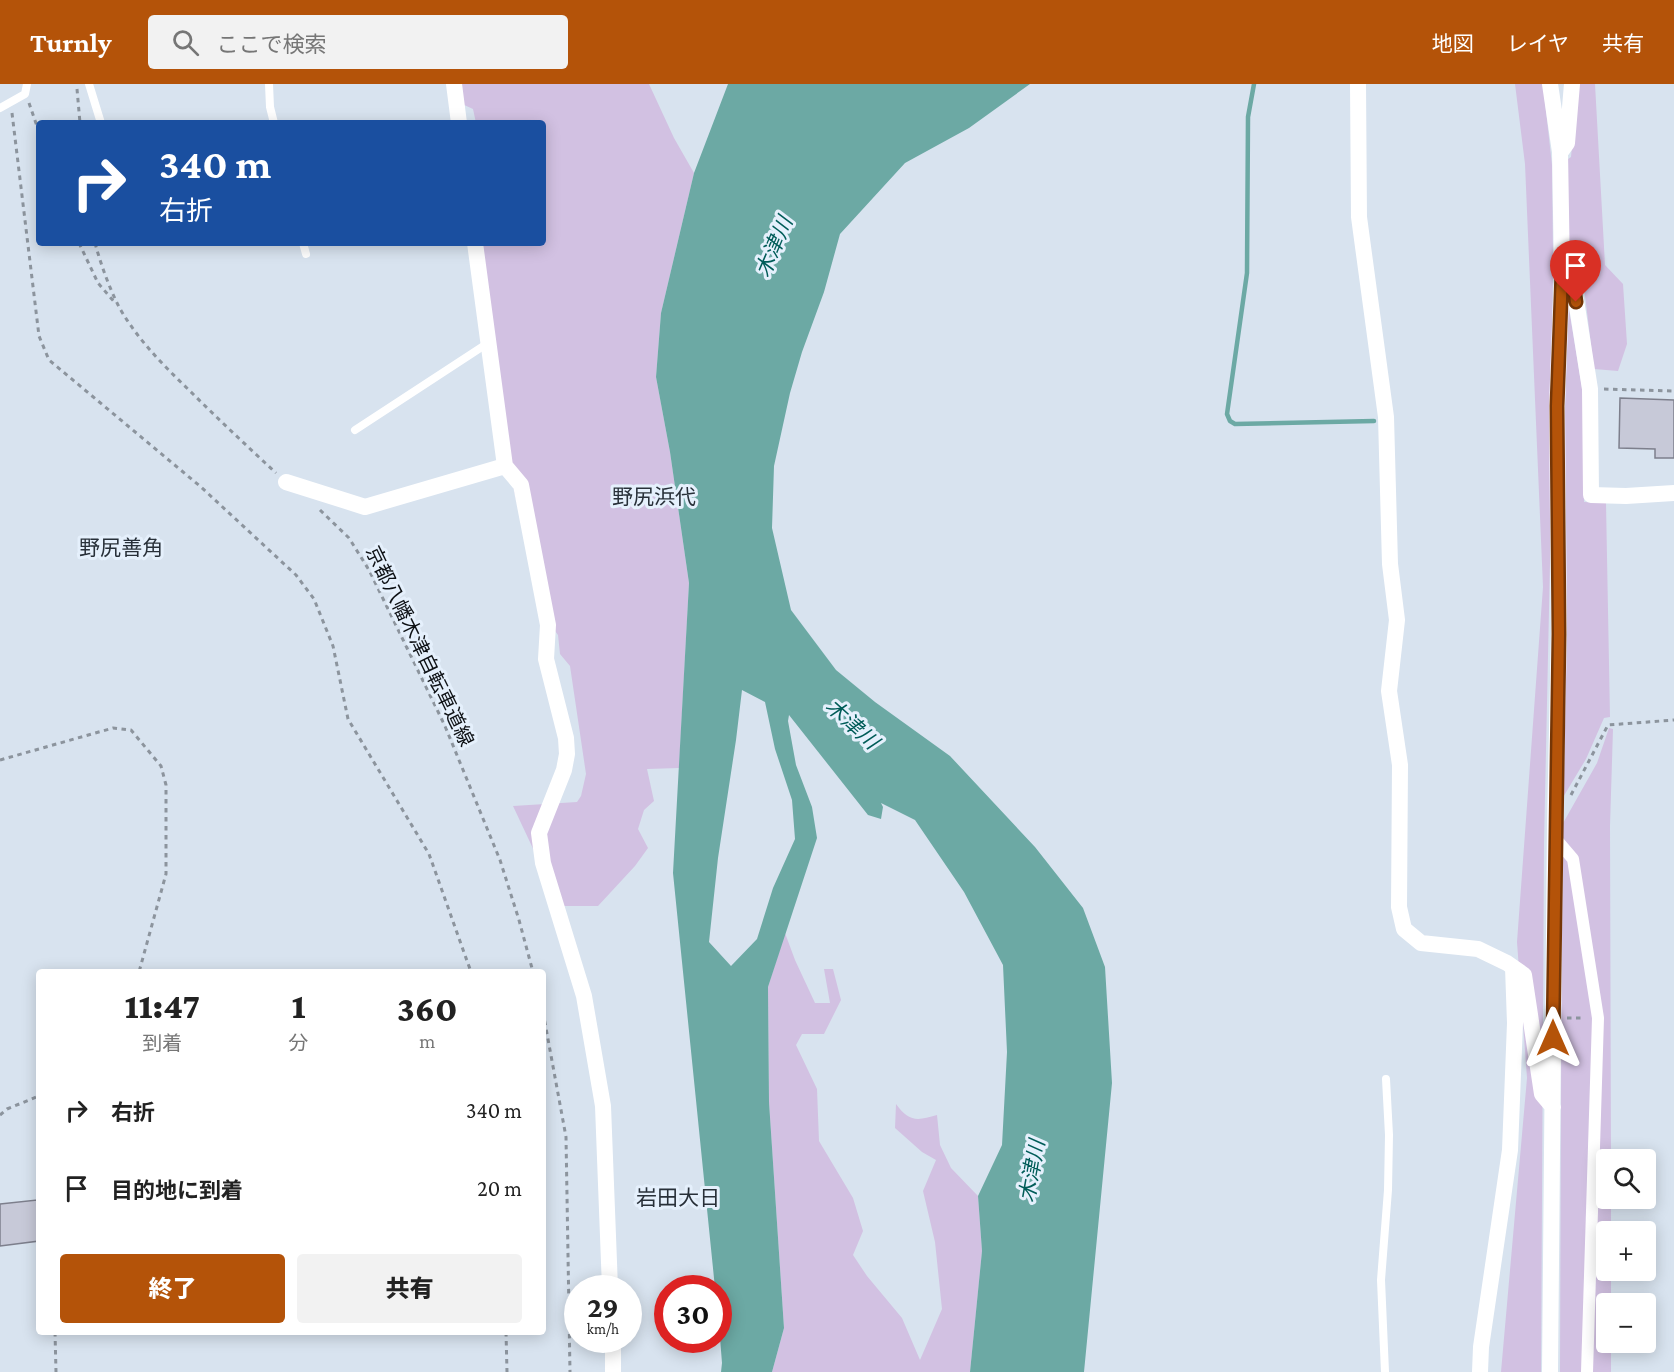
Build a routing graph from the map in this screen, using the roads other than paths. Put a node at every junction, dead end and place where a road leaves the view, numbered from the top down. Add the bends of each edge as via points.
1 (27, 84) edge
2 (89, 84) edge
3 (269, 84) edge
4 (454, 84) edge
5 (1358, 84) edge
6 (1550, 84) edge
7 (1572, 84) edge
8 (0, 108) edge
9 (100, 120) edge
10 (273, 120) edge
11 (459, 120) edge
12 (1560, 152) junction
13 (304, 246) edge
14 (475, 246) edge
15 (306, 254) dead end
16 (1562, 272) junction
17 (488, 343) junction
18 (355, 430) dead end
19 (505, 466) junction
20 (286, 482) road end
21 (1674, 493) edge
22 (1555, 838) junction
23 (1513, 967) junction
24 (1386, 1079) dead end
25 (1553, 1107) junction
26 (610, 1275) edge
27 (613, 1353) edge
28 (612, 1372) edge
29 (1385, 1372) edge
30 (1480, 1372) edge
31 (1550, 1372) edge
32 (1587, 1372) edge

1 - 8 lane via 25,94
2 - 9 lane
3 - 10 lane
4 - 11 street
5 - 23 street via 1359,217 1386,417 1390,564 1397,620 1389,691 1400,765 1399,907 1404,929 1421,943 1478,949
6 - 12 street
7 - 12 street via 1568,144
12 - 16 street
13 - 15 lane
14 - 17 street
16 - 21 street via 1573,281 1590,389 1591,495
16 - 22 street via 1557,406 1559,645
17 - 18 lane
17 - 19 street
19 - 20 street via 365,507
19 - 26 street via 521,485 548,625 546,659 566,738 564,770 540,833 543,863 584,996 603,1106
22 - 25 street
22 - 32 street via 1573,859 1598,1018
23 - 25 street via 1524,975 1542,1094
23 - 30 street via 1510,1150
24 - 29 lane via 1388,1190 1381,1280
25 - 31 street
27 - 28 street

